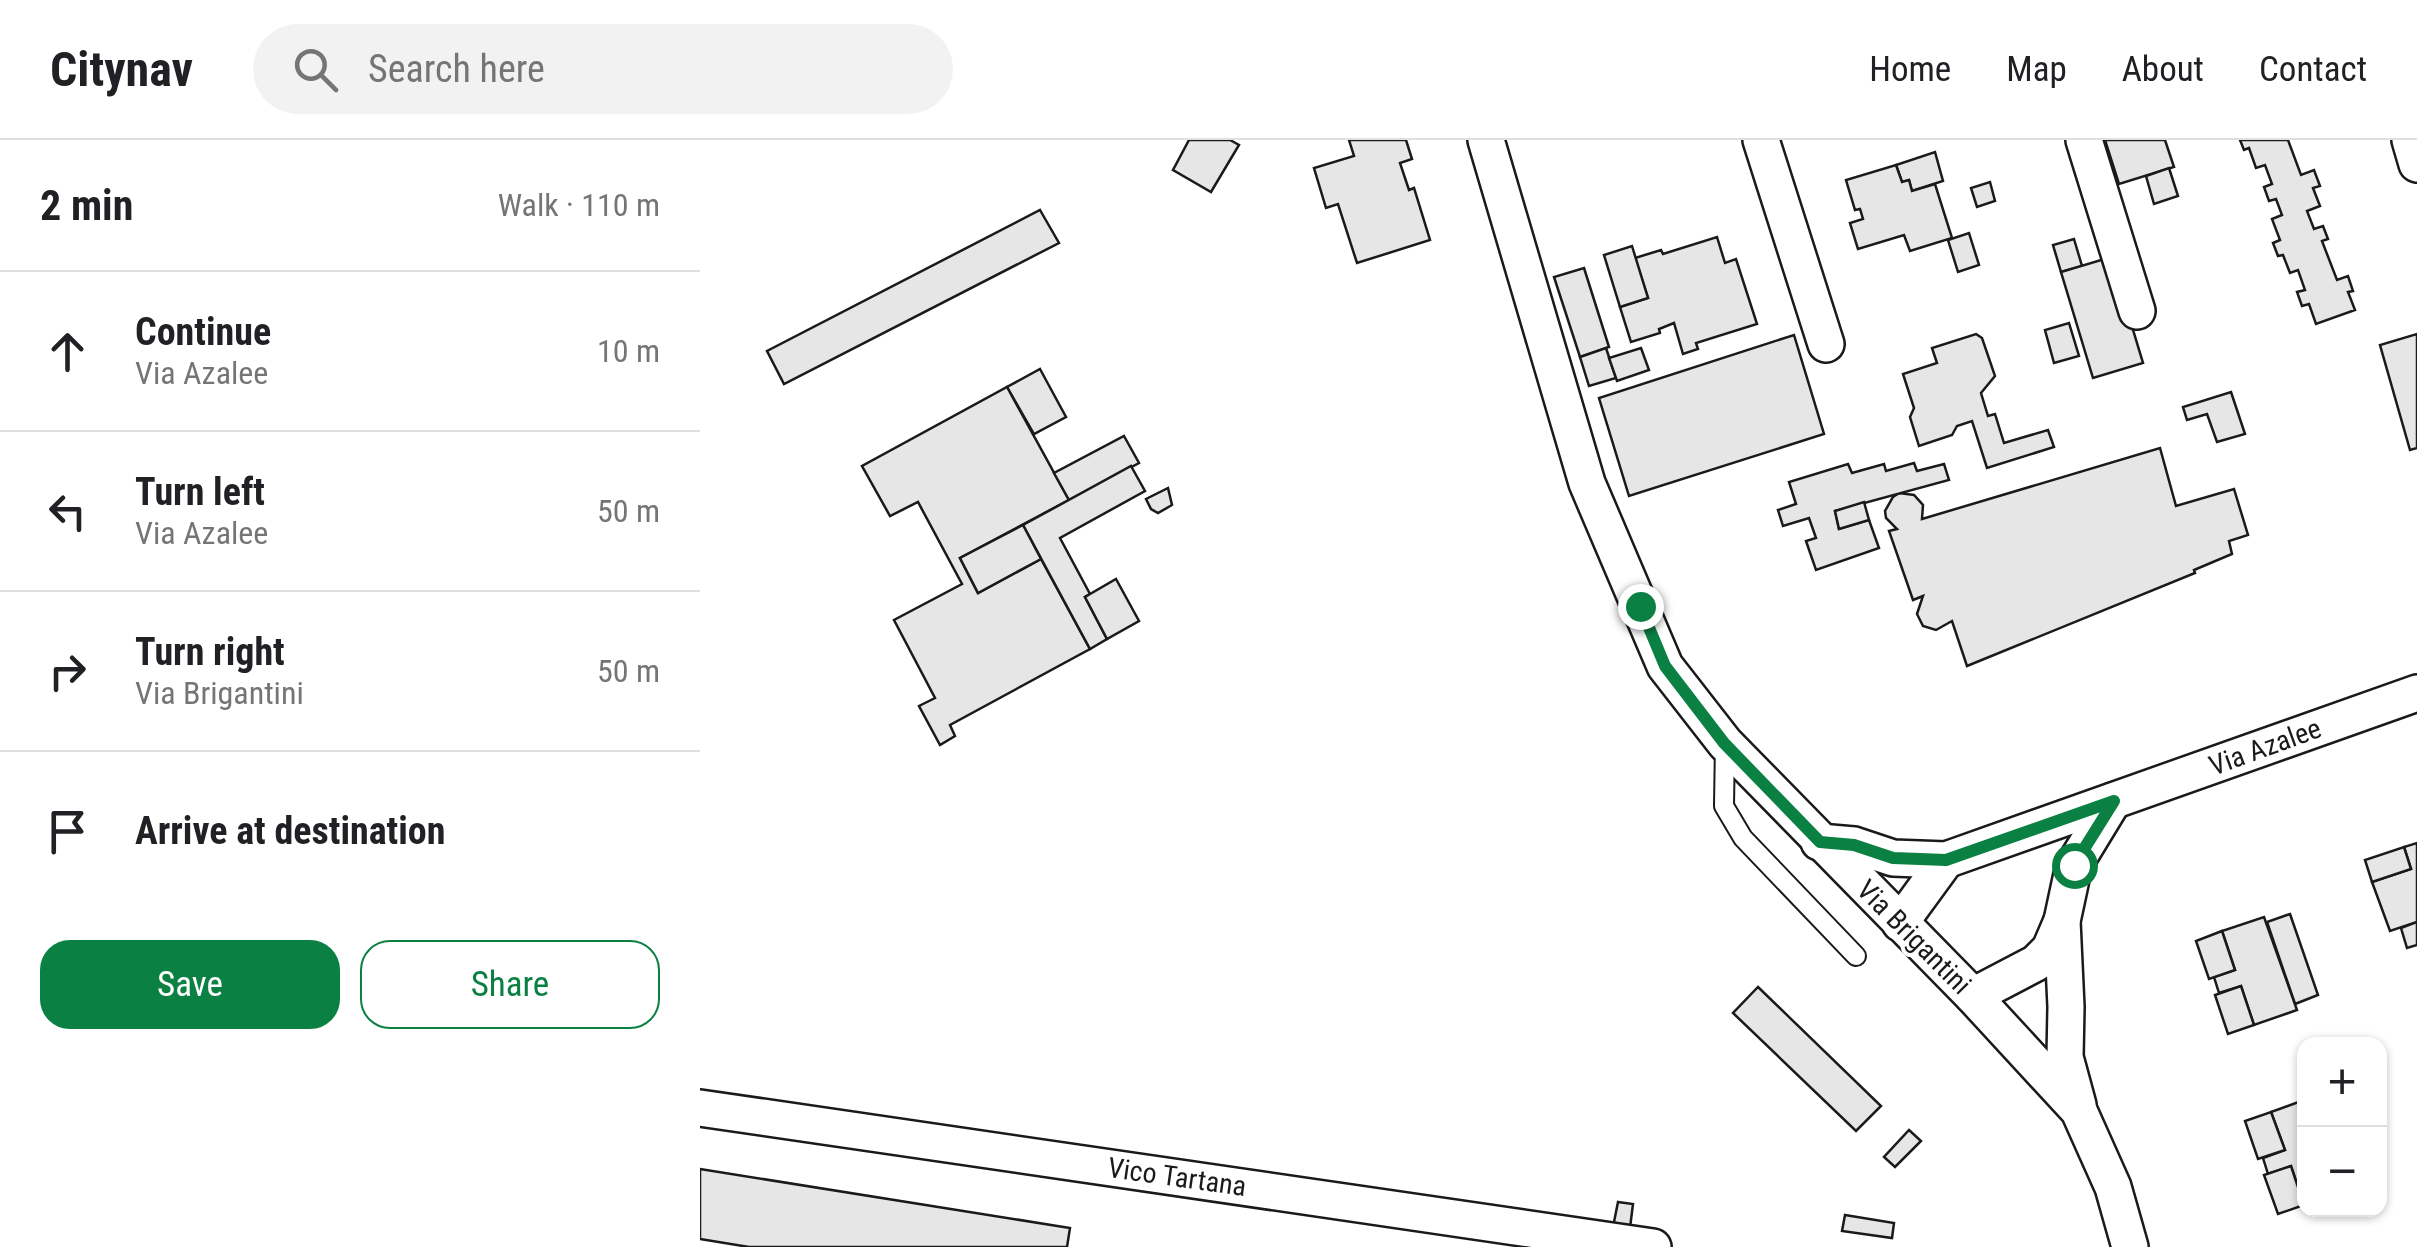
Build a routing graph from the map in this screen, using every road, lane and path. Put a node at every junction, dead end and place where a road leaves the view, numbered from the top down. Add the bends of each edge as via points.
1 (1486, 140) edge
2 (1761, 140) edge
3 (2084, 140) edge
4 (2410, 140) edge
5 (2417, 164) edge
6 (2137, 311) dead end
7 (1826, 344) dead end
8 (2417, 693) edge
9 (1724, 743) junction
10 (2114, 801) junction
11 (1820, 842) junction
12 (1946, 860) junction
13 (2062, 921) junction
14 (1900, 923) junction
15 (1856, 956) dead end
16 (1973, 996) junction
17 (700, 1108) edge
18 (2080, 1111) junction
19 (1653, 1247) edge
20 (2130, 1247) edge

1 - 9 street, Via Brigantini via 1588,483 1665,666
2 - 7 street
3 - 6 street
4 - 5 street
8 - 10 street, Via Azalee
9 - 11 street, Via Brigantini
9 - 15 lane via 1724,806 1744,838
10 - 12 street, Via Azalee
10 - 13 street via 2074,865
11 - 12 street, Via Azalee via 1893,858
11 - 14 street, Via Brigantini
12 - 14 street
13 - 16 street via 2036,964
13 - 18 street via 2065,1057
14 - 16 street, Via Brigantini
16 - 18 street, Via Brigantini
17 - 19 street, Vico Tartana
18 - 20 street, Via Brigantini

